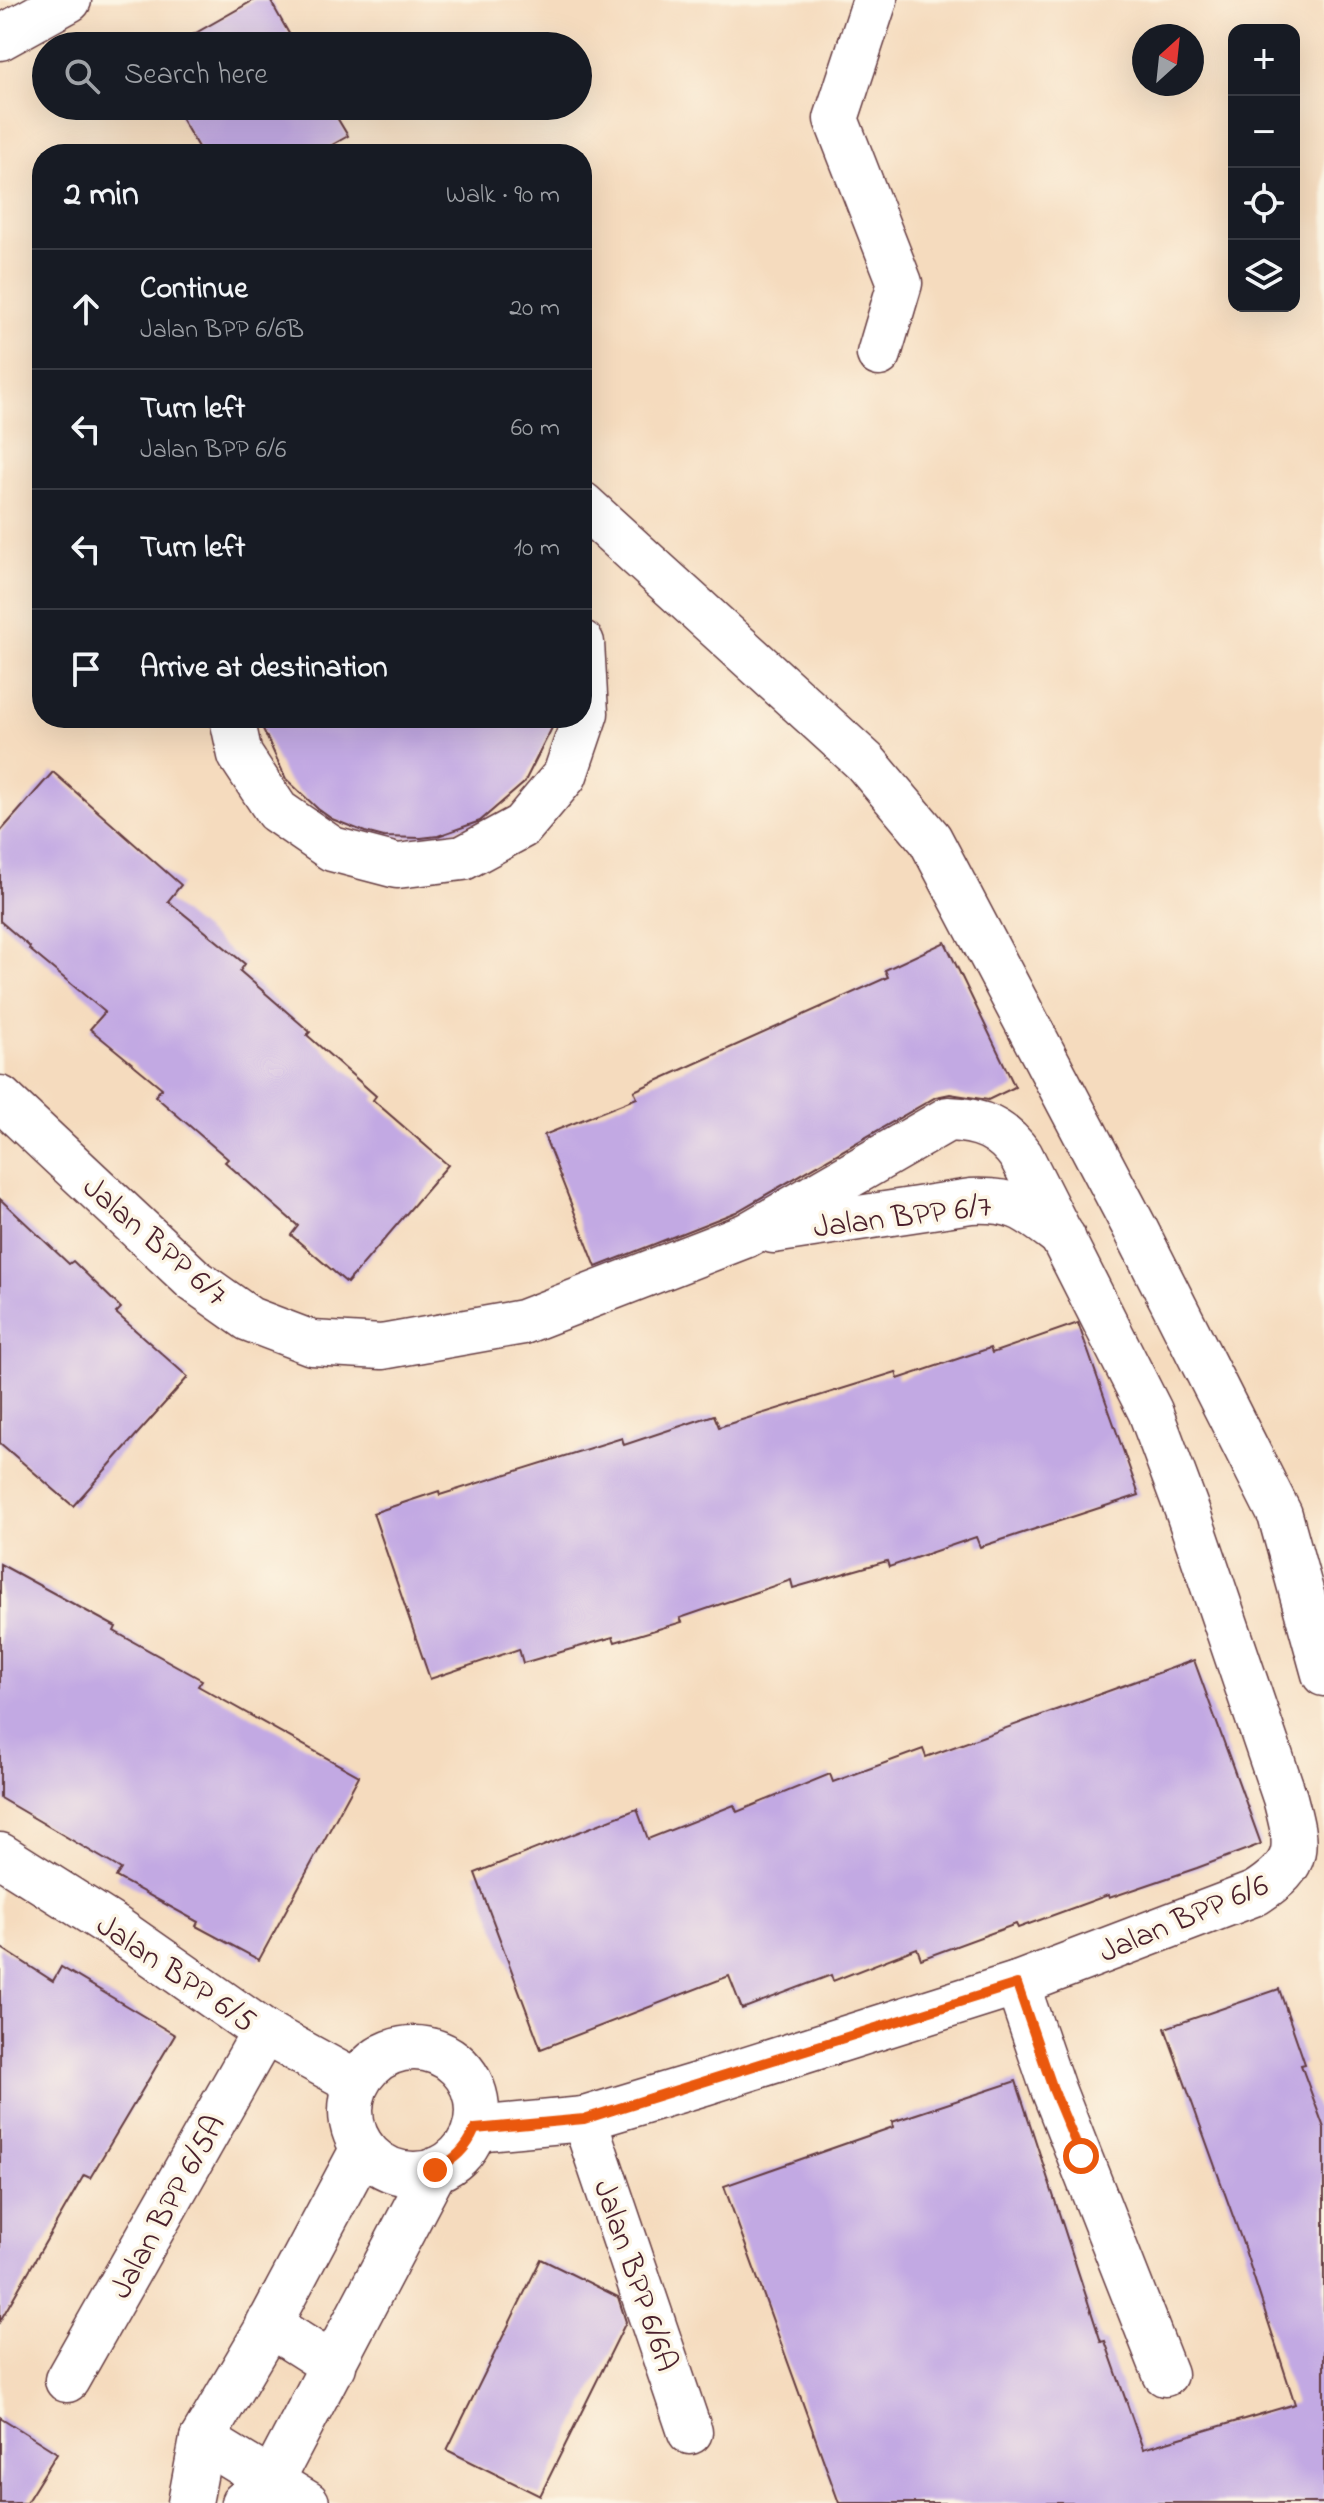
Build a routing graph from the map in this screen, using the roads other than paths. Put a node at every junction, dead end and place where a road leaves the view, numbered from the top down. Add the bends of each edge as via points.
1 (69, 0) edge
2 (875, 0) edge
3 (0, 38) edge
4 (879, 354) dead end
5 (592, 513) edge
6 (234, 728) edge
7 (581, 728) edge
8 (0, 1098) edge
9 (747, 1235) junction
10 (1065, 1239) junction
11 (1324, 1674) edge
12 (0, 1855) edge
13 (1017, 1984) junction
14 (264, 2032) junction
15 (357, 2083) junction
16 (584, 2119) junction
17 (475, 2129) junction
18 (363, 2148) junction
19 (435, 2170) junction
20 (268, 2324) junction
21 (334, 2366) junction
22 (1165, 2374) dead end
23 (67, 2380) dead end
24 (690, 2432) dead end
25 (202, 2439) junction
26 (273, 2496) edge
27 (190, 2503) edge

1 - 3 street
2 - 4 street via 836,119 900,283
5 - 11 street via 865,762 930,839 1280,1515
6 - 7 street via 240,755 277,811 332,849 397,866 463,858 522,826 565,775
8 - 9 street, Jalan BPP 6/7 via 194,1280 249,1319 312,1343 382,1347 523,1322
9 - 10 street, Jalan BPP 6/7 via 998,1200 1025,1209
9 - 10 street, Jalan BPP 6/7 via 948,1119 970,1119 1008,1137
10 - 13 street, Jalan BPP 6/6 via 1150,1411 1188,1513 1285,1798 1294,1832 1293,1855 1280,1877 1256,1893
12 - 14 street, Jalan BPP 6/5
13 - 16 street, Jalan BPP 6/6
13 - 22 street
14 - 15 street, Jalan BPP 6/5
14 - 23 street, Jalan BPP 6/5A
15 - 17 street via 371,2064 391,2053 414,2047 437,2052 471,2083
15 - 18 street via 351,2106
16 - 17 street, Jalan BPP 6/6
16 - 24 street, Jalan BPP 6/6A
17 - 19 street via 467,2147
18 - 19 street via 396,2171
18 - 20 street
19 - 21 street
20 - 21 street
20 - 25 street
21 - 26 street
25 - 26 street
25 - 27 street

